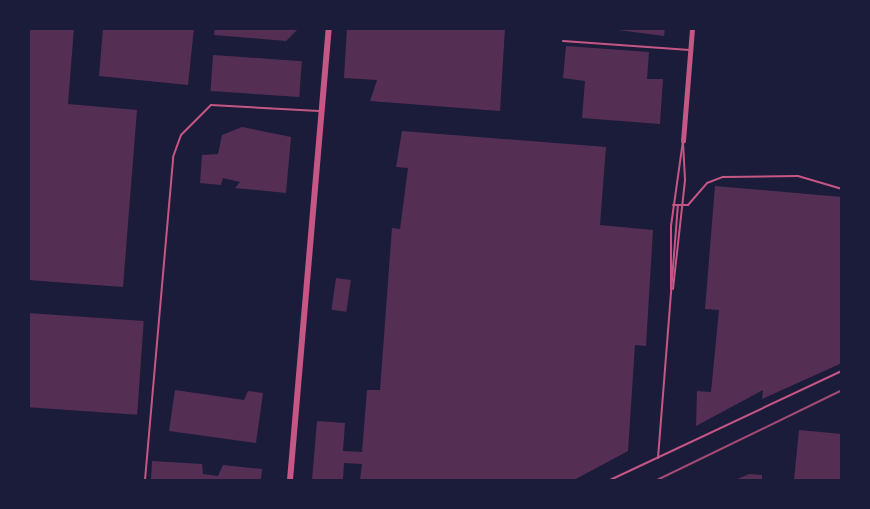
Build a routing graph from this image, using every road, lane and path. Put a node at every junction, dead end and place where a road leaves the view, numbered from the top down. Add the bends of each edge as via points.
1 (329, 28) edge
2 (692, 28) edge
3 (563, 41) dead end
4 (690, 50) junction
5 (322, 111) junction
6 (683, 141) junction
7 (842, 189) edge
8 (673, 205) junction
9 (678, 206) junction
10 (683, 206) junction
11 (672, 293) junction
12 (842, 371) edge
13 (658, 458) junction
14 (145, 480) edge
15 (290, 480) edge
16 (610, 480) edge

1 - 5 street
2 - 4 street
3 - 4 lane
4 - 6 street
5 - 14 lane via 222,103 202,110 181,135 173,157
5 - 15 street
6 - 8 lane
6 - 10 lane
7 - 10 lane via 798,176 723,177 710,181
8 - 9 lane
8 - 11 lane
9 - 10 lane
9 - 11 lane
10 - 11 lane
11 - 13 lane
12 - 13 lane
13 - 16 lane

